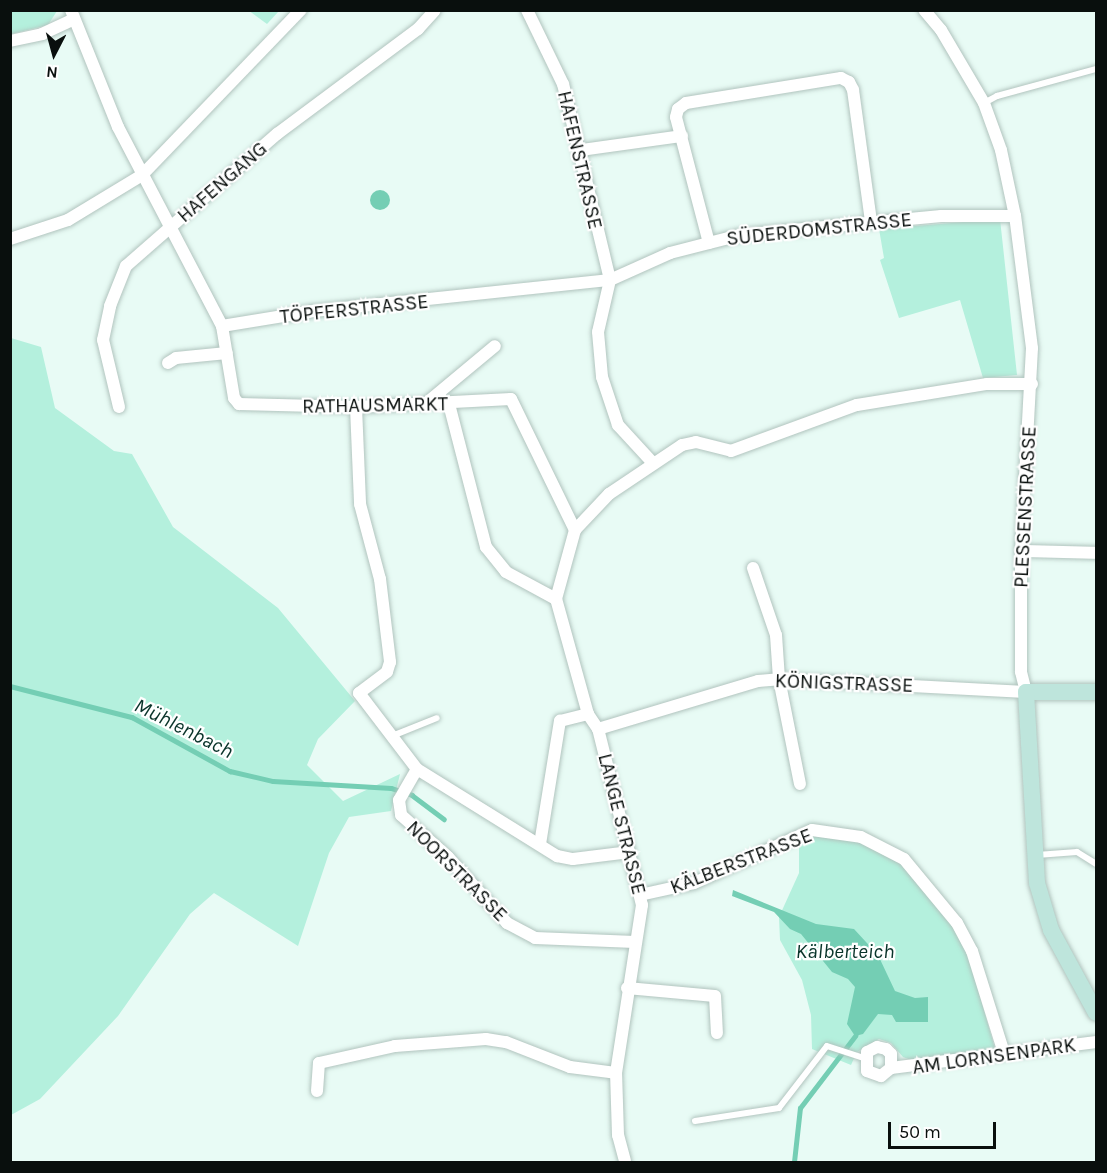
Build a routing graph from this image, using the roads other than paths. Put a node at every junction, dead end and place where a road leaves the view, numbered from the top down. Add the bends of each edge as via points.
1 (302, 10) edge
2 (435, 10) edge
3 (527, 10) edge
4 (924, 10) edge
5 (73, 15) edge
6 (10, 41) edge
7 (1096, 69) edge
8 (984, 103) junction
9 (682, 136) junction
10 (581, 150) junction
11 (142, 175) junction
12 (1015, 216) junction
13 (871, 222) junction
14 (171, 226) junction
15 (10, 239) edge
16 (709, 243) junction
17 (609, 280) junction
18 (487, 293) joint
19 (222, 326) junction
20 (495, 346) dead end
21 (227, 353) junction
22 (168, 363) dead end
23 (1032, 384) junction
24 (448, 404) junction
25 (424, 405) junction
26 (119, 407) dead end
27 (356, 407) junction
28 (653, 463) junction
29 (574, 530) junction
30 (1021, 551) junction
31 (1096, 553) edge
32 (753, 568) dead end
33 (556, 599) junction
34 (779, 679) junction
35 (1026, 692) junction
36 (1096, 692) edge
37 (588, 714) junction
38 (437, 718) dead end
39 (598, 729) junction
40 (392, 736) junction
41 (417, 769) junction
42 (800, 784) dead end
43 (540, 844) junction
44 (630, 852) junction
45 (1033, 855) junction
46 (1096, 864) edge
47 (640, 895) junction
48 (635, 942) junction
49 (627, 988) junction
50 (1096, 1013) edge
51 (717, 1032) dead end
52 (1096, 1042) edge
53 (1004, 1053) junction
54 (859, 1056) junction
55 (891, 1068) junction
56 (616, 1073) junction
57 (317, 1091) dead end
58 (695, 1121) dead end
59 (625, 1162) edge

1 - 11 street
2 - 14 street, HAFENGANG via 418,29 277,134
3 - 10 street, HAFENSTRASSE via 563,84
4 - 8 street, PLESSENSTRASSE via 941,30
5 - 6 street via 42,34
5 - 11 street via 118,127
7 - 8 lane
8 - 12 street, PLESSENSTRASSE via 1001,150
9 - 10 street
9 - 13 street via 676,117 686,103 788,85 841,78 849,81
9 - 16 street
10 - 17 street, HAFENSTRASSE via 602,262
11 - 14 street
11 - 15 street via 68,220
12 - 13 street, SÜDERDOMSTRASSE via 941,216
12 - 23 street, PLESSENSTRASSE via 1032,348
13 - 16 street, SÜDERDOMSTRASSE
14 - 19 street
14 - 26 street, HAFENGANG via 126,266 110,306 103,340
16 - 17 street, SÜDERDOMSTRASSE via 670,253
17 - 18 street, SÜDERDOMSTRASSE
17 - 28 street via 598,332 602,377 618,424
18 - 19 street, TÖPFERSTRASSE via 314,311
19 - 21 street
20 - 25 street
21 - 22 street via 176,358
21 - 27 street, RATHAUSMARKT via 239,404
23 - 28 street via 987,384 857,405 731,451 696,442 682,445
23 - 30 street, PLESSENSTRASSE
24 - 25 street, RATHAUSMARKT
24 - 29 street, RATHAUSMARKT via 511,399
24 - 33 street via 486,547 506,572
25 - 27 street, RATHAUSMARKT
27 - 40 street via 360,504 380,579 390,662 387,672 359,693
28 - 29 street via 609,494
29 - 33 street
30 - 31 street
30 - 35 street, PLESSENSTRASSE via 1021,672
32 - 34 street via 776,635
33 - 37 street, LANGE STRASSE
34 - 35 street, KÖNIGSTRASSE
34 - 39 street, KÖNIGSTRASSE via 758,681
34 - 42 street
35 - 36 street, KÖNIGSTRASSE
35 - 45 street, PLESSENSTRASSE
37 - 39 street, LANGE STRASSE
37 - 43 street via 560,721
38 - 40 lane
39 - 44 street, LANGE STRASSE
40 - 41 street
41 - 43 street
41 - 48 street, NOORSTRASSE via 399,800 401,815 448,857 507,923 535,938
43 - 44 street via 557,856 573,859
44 - 47 street, LANGE STRASSE
45 - 46 lane via 1077,852
45 - 50 street, PLESSENSTRASSE via 1051,930
47 - 48 street, LANGE STRASSE
47 - 53 street, KÄLBERSTRASSE via 694,883 812,830 861,837 904,859 957,923 972,951
48 - 49 street, LANGE STRASSE
49 - 51 street via 715,996
49 - 56 street, LANGE STRASSE
52 - 53 street, AM LORNSENPARK
53 - 55 street, AM LORNSENPARK
54 - 55 street, AM LORNSENPARK via 874,1076 886,1074
54 - 55 street, AM LORNSENPARK via 870,1049 886,1049 891,1054
54 - 58 lane via 827,1047 779,1108
56 - 57 street via 570,1067 506,1042 486,1039 395,1046 319,1063
56 - 59 street, LANGE STRASSE via 618,1135

